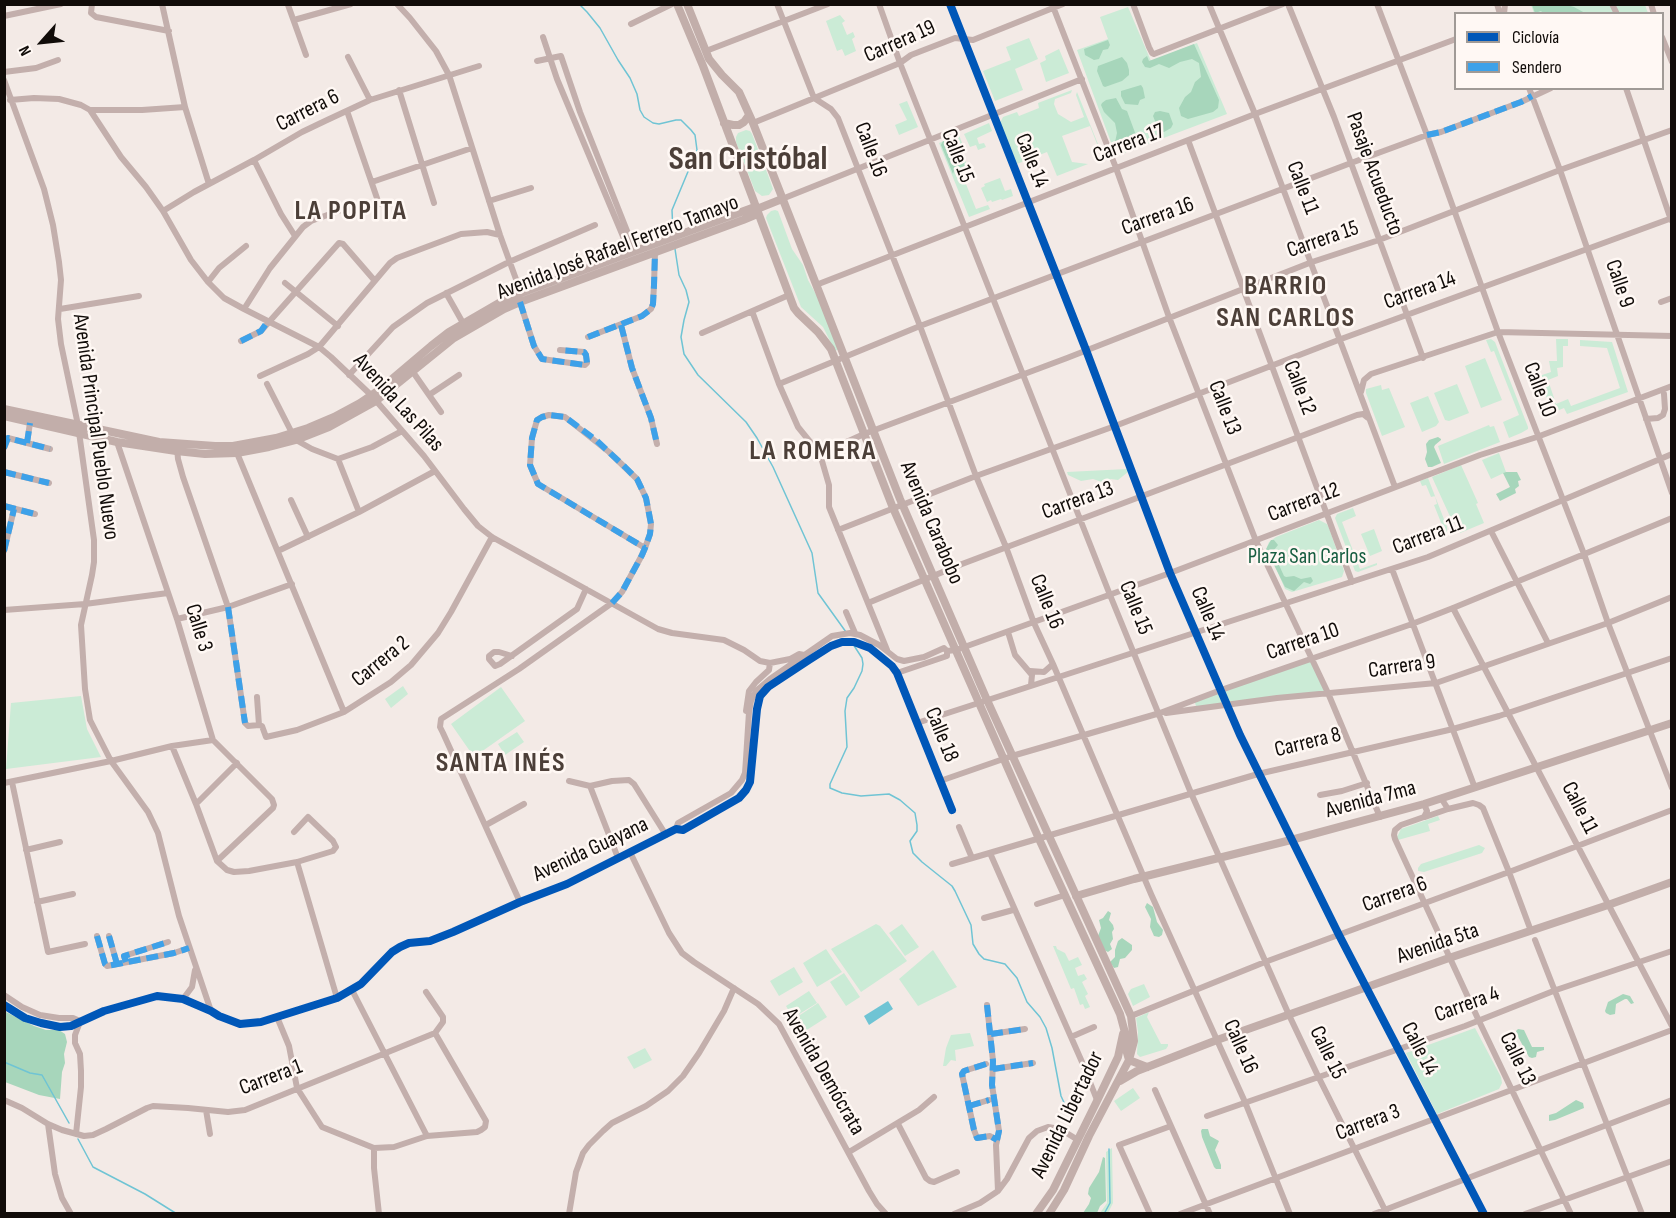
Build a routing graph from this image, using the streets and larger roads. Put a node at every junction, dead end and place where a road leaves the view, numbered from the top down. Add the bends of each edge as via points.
1 (61, 4) edge
2 (92, 4) edge
3 (162, 4) edge
4 (351, 4) edge
5 (397, 4) edge
6 (672, 4) edge
7 (677, 4) edge
8 (687, 4) edge
9 (777, 4) edge
10 (828, 4) edge
11 (879, 4) edge
12 (950, 4) edge
13 (1063, 4) edge
14 (1133, 4) edge
15 (1209, 4) edge
16 (1283, 4) edge
17 (1288, 4) edge
18 (1377, 4) edge
19 (1612, 4) edge
20 (288, 5) edge
21 (1053, 6) edge
22 (1616, 12) dead end
23 (4, 16) edge
24 (294, 20) junction
25 (784, 21) junction
26 (631, 24) dead end
27 (1219, 30) junction
28 (168, 31) junction
29 (543, 37) dead end
30 (963, 38) junction
31 (1454, 39) edge
32 (1664, 42) edge
33 (706, 51) junction
34 (306, 54) dead end
35 (348, 57) dead end
36 (549, 58) junction
37 (58, 60) dead end
38 (537, 61) dead end
39 (1398, 61) junction
40 (1671, 62) edge
41 (900, 63) junction
42 (478, 66) dead end
43 (4, 72) edge
44 (449, 75) junction
45 (568, 76) junction
46 (4, 80) edge
47 (556, 80) junction
48 (1082, 80) junction
49 (1323, 89) junction
50 (399, 90) junction
51 (1530, 90) edge
52 (1546, 90) edge
53 (1627, 90) edge
54 (8, 96) edge
55 (1532, 96) junction
56 (814, 98) junction
57 (370, 100) junction
58 (184, 107) junction
59 (90, 110) junction
60 (347, 111) junction
61 (1255, 114) junction
62 (994, 116) junction
63 (751, 119) junction
64 (724, 123) junction
65 (1671, 130) edge
66 (1427, 135) junction
67 (729, 136) junction
68 (1644, 139) junction
69 (1188, 140) junction
70 (932, 141) junction
71 (472, 148) junction
72 (254, 160) junction
73 (1351, 163) junction
74 (422, 166) junction
75 (1116, 168) junction
76 (858, 169) junction
77 (1560, 170) junction
78 (372, 182) junction
79 (209, 184) junction
80 (531, 188) dead end
81 (1283, 188) junction
82 (782, 199) junction
83 (489, 201) junction
84 (1029, 202) junction
85 (434, 203) dead end
86 (379, 204) dead end
87 (757, 209) junction
88 (341, 210) dead end
89 (163, 211) junction
90 (1454, 211) junction
91 (1215, 215) junction
92 (1671, 219) edge
93 (743, 220) junction
94 (595, 225) dead end
95 (965, 226) junction
96 (765, 230) junction
97 (500, 235) junction
98 (295, 236) junction
99 (1379, 240) junction
100 (1143, 242) junction
101 (246, 246) dead end
102 (1588, 249) junction
103 (633, 252) junction
104 (655, 253) junction
105 (891, 255) junction
106 (509, 262) junction
107 (1312, 262) junction
108 (1057, 274) junction
109 (375, 281) junction
110 (208, 282) junction
111 (285, 282) dead end
112 (816, 285) junction
113 (1482, 288) junction
114 (1244, 289) junction
115 (296, 292) junction
116 (446, 293) junction
117 (789, 295) junction
118 (140, 296) dead end
119 (521, 297) junction
120 (993, 298) junction
121 (1671, 298) edge
122 (1660, 302) dead end
123 (60, 309) junction
124 (244, 309) junction
125 (752, 311) junction
126 (1407, 315) junction
127 (1169, 317) junction
128 (268, 321) junction
129 (463, 323) junction
130 (621, 325) junction
131 (338, 326) junction
132 (920, 326) junction
133 (1498, 332) junction
134 (702, 333) dead end
135 (1617, 336) junction
136 (1671, 336) edge
137 (588, 337) dead end
138 (1341, 339) junction
139 (241, 341) dead end
140 (319, 347) junction
141 (560, 350) dead end
142 (1086, 350) junction
143 (845, 358) junction
144 (1423, 358) junction
145 (836, 361) junction
146 (1271, 366) junction
147 (413, 372) junction
148 (1024, 374) junction
149 (349, 375) junction
150 (459, 375) dead end
151 (260, 376) dead end
152 (267, 384) dead end
153 (779, 384) junction
154 (1671, 386) edge
155 (1199, 393) junction
156 (1361, 394) junction
157 (1664, 394) dead end
158 (429, 395) junction
159 (374, 398) junction
160 (1638, 398) junction
161 (948, 402) junction
162 (4, 409) edge
163 (441, 412) dead end
164 (4, 416) edge
165 (1368, 417) junction
166 (1646, 419) junction
167 (30, 423) junction
168 (1115, 426) junction
169 (78, 430) junction
170 (402, 431) junction
171 (868, 433) junction
172 (1538, 436) junction
173 (294, 437) junction
174 (1299, 437) junction
175 (27, 442) junction
176 (117, 442) junction
177 (657, 444) dead end
178 (177, 447) junction
179 (4, 448) edge
180 (50, 448) dead end
181 (1053, 449) junction
182 (237, 453) junction
183 (820, 454) junction
184 (1671, 454) edge
185 (338, 459) junction
186 (1660, 459) junction
187 (1226, 465) junction
188 (435, 471) junction
189 (4, 472) edge
190 (976, 476) junction
191 (49, 483) dead end
192 (1395, 487) junction
193 (1671, 493) edge
194 (1142, 496) junction
195 (291, 500) dead end
196 (1563, 501) junction
197 (903, 505) junction
198 (4, 506) edge
199 (893, 508) junction
200 (14, 509) junction
201 (359, 512) junction
202 (35, 514) dead end
203 (1327, 514) junction
204 (1671, 518) edge
205 (1081, 519) junction
206 (838, 530) junction
207 (1491, 531) junction
208 (308, 537) junction
209 (492, 537) junction
210 (1256, 541) junction
211 (1006, 547) junction
212 (645, 548) junction
213 (4, 551) edge
214 (278, 551) junction
215 (1584, 554) junction
216 (1392, 569) junction
217 (1170, 573) junction
218 (929, 577) junction
219 (1518, 581) junction
220 (1352, 582) junction
221 (292, 584) junction
222 (586, 589) junction
223 (168, 593) junction
224 (1110, 595) junction
225 (1671, 597) edge
226 (612, 603) junction
227 (868, 603) junction
228 (1286, 603) junction
229 (85, 604) junction
230 (228, 607) junction
231 (1454, 608) junction
232 (4, 610) edge
233 (846, 612) dead end
234 (177, 619) junction
235 (1034, 623) junction
236 (1608, 623) junction
237 (1412, 624) junction
238 (1008, 632) junction
239 (1195, 632) junction
240 (853, 633) junction
241 (1548, 643) junction
242 (956, 649) junction
243 (1134, 652) junction
244 (888, 654) junction
245 (512, 656) dead end
246 (807, 657) junction
247 (1312, 658) junction
248 (1671, 658) edge
249 (770, 663) junction
250 (1053, 664) junction
251 (1484, 666) junction
252 (1030, 671) junction
253 (897, 673) junction
254 (1627, 673) junction
255 (1057, 677) junction
256 (1436, 683) junction
257 (1031, 685) junction
258 (1221, 690) junction
259 (1328, 693) junction
260 (257, 697) dead end
261 (983, 701) junction
262 (1227, 705) junction
263 (344, 712) junction
264 (1160, 713) junction
265 (1508, 713) junction
266 (749, 718) junction
267 (917, 723) junction
268 (1671, 723) edge
269 (259, 724) junction
270 (1453, 729) junction
271 (1649, 730) junction
272 (1082, 735) junction
273 (213, 740) junction
274 (172, 746) junction
275 (1353, 751) junction
276 (1008, 757) junction
277 (111, 761) junction
278 (237, 763) junction
279 (1538, 767) junction
280 (1258, 774) junction
281 (940, 781) junction
282 (12, 782) junction
283 (569, 782) dead end
284 (4, 783) edge
285 (1367, 783) junction
286 (590, 786) junction
287 (1474, 788) junction
288 (1671, 788) edge
289 (1191, 793) junction
290 (1320, 795) dead end
291 (1441, 798) junction
292 (196, 804) junction
293 (524, 804) dead end
294 (1425, 804) junction
295 (1448, 809) junction
296 (952, 810) dead end
297 (1671, 810) edge
298 (1118, 816) junction
299 (1380, 816) junction
300 (1424, 817) junction
301 (486, 825) junction
302 (959, 827) dead end
303 (676, 829) junction
304 (294, 832) dead end
305 (666, 835) junction
306 (1049, 837) junction
307 (1039, 839) junction
308 (1291, 840) junction
309 (60, 842) dead end
310 (1578, 846) junction
311 (26, 850) junction
312 (630, 852) junction
313 (990, 853) junction
314 (618, 858) junction
315 (972, 858) junction
316 (1219, 858) junction
317 (217, 861) junction
318 (297, 862) junction
319 (952, 864) dead end
320 (1509, 872) junction
321 (1144, 876) junction
322 (1671, 882) edge
323 (73, 894) dead end
324 (1065, 895) junction
325 (1076, 896) junction
326 (37, 902) junction
327 (520, 902) junction
328 (1424, 903) junction
329 (1037, 904) dead end
330 (1608, 905) junction
331 (1070, 906) junction
332 (1013, 910) junction
333 (984, 918) dead end
334 (1532, 930) junction
335 (1339, 935) junction
336 (97, 936) dead end
337 (109, 936) dead end
338 (1535, 940) dead end
339 (168, 942) dead end
340 (85, 944) dead end
341 (189, 948) junction
342 (1671, 951) edge
343 (1449, 958) junction
344 (126, 962) junction
345 (1265, 962) junction
346 (1638, 963) junction
347 (117, 964) junction
348 (196, 968) junction
349 (734, 988) junction
350 (1368, 988) junction
351 (1195, 989) junction
352 (352, 990) junction
353 (1556, 990) junction
354 (426, 992) dead end
355 (4, 995) edge
356 (337, 998) junction
357 (183, 999) junction
358 (4, 1005) edge
359 (987, 1005) dead end
360 (211, 1011) junction
361 (1289, 1015) junction
362 (1131, 1016) junction
363 (277, 1017) junction
364 (80, 1021) junction
365 (1479, 1021) junction
366 (1094, 1027) dead end
367 (1124, 1028) junction
368 (1671, 1028) edge
369 (1025, 1029) dead end
370 (435, 1033) junction
371 (991, 1034) junction
372 (1071, 1037) junction
373 (1217, 1040) junction
374 (1399, 1048) junction
375 (385, 1052) junction
376 (1129, 1060) junction
377 (1584, 1062) junction
378 (1033, 1063) dead end
379 (986, 1064) dead end
380 (1147, 1067) junction
381 (993, 1069) junction
382 (1318, 1076) junction
383 (1117, 1082) junction
384 (297, 1088) junction
385 (1155, 1090) dead end
386 (1512, 1090) junction
387 (934, 1097) dead end
388 (4, 1100) edge
389 (989, 1100) dead end
390 (1671, 1100) edge
391 (1097, 1101) junction
392 (1245, 1102) junction
393 (969, 1106) junction
394 (206, 1110) junction
395 (1207, 1116) dead end
396 (1435, 1117) junction
397 (1608, 1123) junction
398 (48, 1124) junction
399 (898, 1124) junction
400 (1171, 1126) junction
401 (76, 1134) junction
402 (210, 1134) dead end
403 (427, 1136) junction
404 (997, 1140) junction
405 (1078, 1140) junction
406 (1354, 1147) junction
407 (374, 1148) junction
408 (1540, 1149) junction
409 (849, 1152) junction
410 (1671, 1161) edge
411 (957, 1172) dead end
412 (1628, 1176) junction
413 (1276, 1177) junction
414 (1467, 1178) junction
415 (998, 1191) junction
416 (1564, 1198) junction
417 (1206, 1203) junction
418 (1386, 1211) edge
419 (71, 1214) edge
420 (379, 1214) edge
421 (569, 1214) edge
422 (886, 1214) edge
423 (954, 1214) edge
424 (1036, 1214) edge
425 (1049, 1214) edge
426 (1150, 1214) edge
427 (1180, 1214) edge
428 (1210, 1214) edge
429 (1290, 1214) edge
430 (1374, 1214) edge
431 (1484, 1214) edge
432 (1525, 1214) edge
433 (1571, 1214) edge
434 (1642, 1214) edge

1 - 23 street
2 - 28 street via 91,12 96,17
3 - 28 street
4 - 24 street
5 - 44 street via 436,51
6 - 26 street
7 - 64 street, Avenida Carabobo
8 - 33 street, Avenida Carabobo
9 - 25 street, Calle 16
10 - 25 street
11 - 41 street, Calle 15
12 - 30 street, Calle 14
13 - 21 street, Carrera 19
14 - 27 street via 1154,54
15 - 27 street, Calle 11
16 - 27 street
17 - 49 street, Pasaje Acueducto
18 - 39 street, Calle 10
19 - 22 street
20 - 24 street
21 - 30 street, Carrera 19 via 973,40
21 - 48 street, Calle 13
24 - 34 street
25 - 33 street
25 - 56 street, Calle 16
27 - 61 street, Calle 11
28 - 58 street
29 - 36 street
30 - 41 street, Carrera 19 via 911,54
30 - 62 street, Calle 14
31 - 39 street, Carrera 17
32 - 40 street
33 - 63 street, Avenida Carabobo via 715,67 739,92
35 - 57 street
36 - 38 street
36 - 45 street via 561,56
36 - 47 street
37 - 43 street via 29,70
39 - 49 street, Carrera 17
39 - 66 street, Calle 10
41 - 56 street, Carrera 19
41 - 70 street, Calle 15
42 - 44 street, Carrera 6
44 - 50 street, Carrera 6
44 - 71 street
45 - 47 street
45 - 103 street
46 - 54 street, Avenida Principal Pueblo Nuevo
47 - 103 street
48 - 62 street
48 - 75 street, Calle 13
49 - 61 street, Carrera 17
49 - 73 street, Pasaje Acueducto
50 - 57 street, Carrera 6
50 - 74 street
51 - 55 street, Calle 9
52 - 55 street, Carrera 16
53 - 68 street
54 - 59 street via 59,99
54 - 123 street, Avenida Principal Pueblo Nuevo via 44,189 53,225 61,280
55 - 66 street, Carrera 16
55 - 77 street, Calle 9
56 - 63 street, Carrera 19
56 - 76 street, Calle 16 via 838,118
57 - 60 street, Carrera 6
58 - 59 street
58 - 79 street
59 - 89 street, Avenida Las Pilas
60 - 72 street, Carrera 6
60 - 78 street
61 - 69 street, Carrera 17
61 - 81 street, Calle 11
62 - 70 street
62 - 84 street, Calle 14
63 - 64 street via 739,125
63 - 67 street
63 - 82 street, Avenida Carabobo
64 - 67 street, Avenida Carabobo
65 - 68 street, Carrera 15
66 - 73 street, Carrera 16
66 - 90 street, Calle 10
67 - 87 street, Avenida Carabobo
68 - 77 street, Carrera 15
68 - 92 street
69 - 75 street, Carrera 17
69 - 91 street, Calle 12
70 - 76 street
70 - 95 street, Calle 15
71 - 74 street
71 - 83 street
72 - 79 street, Carrera 6
72 - 98 street
73 - 81 street, Carrera 16
73 - 99 street, Pasaje Acueducto
74 - 78 street
74 - 85 street
75 - 84 street, Carrera 17
75 - 100 street, Calle 13
76 - 82 street
76 - 105 street, Calle 16
77 - 90 street, Carrera 15
77 - 102 street, Calle 9
78 - 86 street
79 - 89 street, Carrera 6
80 - 83 street
81 - 91 street, Carrera 16
81 - 107 street, Calle 11
82 - 87 street
82 - 112 street, Avenida Carabobo
83 - 97 street
84 - 95 street, Carrera 17
84 - 108 street, Calle 14
87 - 93 street, Avenida José Rafael Ferrero Tamayo via 755,215
87 - 96 street, Avenida Carabobo
87 - 103 street, Avenida José Rafael Ferrero Tamayo
88 - 98 street via 303,226
89 - 110 street, Avenida Las Pilas
90 - 99 street, Carrera 15
90 - 113 street, Calle 10
91 - 100 street, Carrera 16
91 - 114 street, Calle 12
92 - 102 street, Carrera 14
93 - 96 street
93 - 104 street, Avenida José Rafael Ferrero Tamayo
94 - 106 street
95 - 105 street, Carrera 17
95 - 120 street, Calle 15
96 - 117 street, Avenida Carabobo
97 - 106 street
97 - 109 street via 476,232 446,238 397,258
98 - 124 street
99 - 107 street, Carrera 15
99 - 126 street, Pasaje Acueducto
100 - 108 street, Carrera 16
100 - 127 street, Calle 13
101 - 110 street
102 - 113 street, Carrera 14
102 - 135 street, Calle 9
103 - 119 street, Avenida José Rafael Ferrero Tamayo
104 - 119 street, Avenida José Rafael Ferrero Tamayo
104 - 130 street via 651,309
105 - 112 street, Carrera 17
105 - 132 street, Calle 16
106 - 116 street
106 - 119 street
107 - 114 street, Carrera 15
107 - 138 street, Calle 11
108 - 120 street, Carrera 16
108 - 142 street, Calle 14
109 - 115 street via 339,243
109 - 131 street
110 - 124 street, Avenida Las Pilas via 224,298
111 - 115 street
112 - 143 street, Avenida Carabobo
113 - 126 street, Carrera 14
113 - 133 street, Calle 10
114 - 127 street, Carrera 15
114 - 146 street, Calle 12
115 - 128 street
115 - 131 street
116 - 129 street
116 - 149 street via 393,327
117 - 125 street
117 - 145 street, Avenida Carabobo via 798,313 824,339
118 - 123 street
119 - 129 street, Avenida José Rafael Ferrero Tamayo via 489,308
119 - 141 street via 534,346 542,359 587,363 584,352
119 - 147 street, Avenida José Rafael Ferrero Tamayo via 454,338
120 - 132 street, Carrera 16
120 - 148 street, Calle 15
121 - 122 street
123 - 169 street, Avenida Principal Pueblo Nuevo via 61,344
124 - 128 street, Avenida Las Pilas
125 - 134 street
125 - 153 street
126 - 138 street, Carrera 14
126 - 144 street, Pasaje Acueducto
127 - 142 street, Carrera 15
127 - 155 street, Calle 13
128 - 139 street via 261,331
128 - 140 street, Avenida Las Pilas
129 - 159 street, Avenida José Rafael Ferrero Tamayo via 431,346
130 - 137 street
130 - 177 street
131 - 140 street
132 - 143 street, Carrera 16
132 - 161 street, Calle 16
133 - 135 street
133 - 144 street
133 - 172 street, Calle 10
135 - 136 street
135 - 160 street, Calle 9
138 - 146 street, Carrera 14
138 - 156 street, Calle 11
140 - 149 street, Avenida Las Pilas
140 - 151 street
142 - 148 street, Carrera 15
142 - 168 street, Calle 14
143 - 145 street, Carrera 16
143 - 171 street, Avenida Carabobo
144 - 156 street via 1367,376
145 - 153 street, Carrera 16
145 - 171 street, Avenida Carabobo
146 - 155 street, Carrera 14
146 - 174 street, Calle 12
147 - 158 street
147 - 159 street, Avenida José Rafael Ferrero Tamayo
148 - 161 street, Carrera 15
148 - 181 street, Calle 15
149 - 159 street, Avenida Las Pilas
150 - 158 street
152 - 173 street
153 - 183 street via 798,427
154 - 160 street, Carrera 12
155 - 168 street, Carrera 14
155 - 187 street, Calle 13
156 - 165 street, Calle 11
157 - 166 street via 1663,415
158 - 163 street
159 - 170 street, Avenida Las Pilas
159 - 173 street, Avenida José Rafael Ferrero Tamayo
160 - 166 street, Calle 9
160 - 172 street, Carrera 12
161 - 171 street, Carrera 15
161 - 190 street, Calle 16
162 - 169 street, Avenida José Rafael Ferrero Tamayo
164 - 167 street, Avenida José Rafael Ferrero Tamayo
165 - 174 street, Carrera 13 via 1357,415
165 - 192 street, Calle 11
166 - 186 street, Calle 9
167 - 169 street, Avenida José Rafael Ferrero Tamayo
167 - 175 street
168 - 181 street, Carrera 14
168 - 194 street, Calle 14
169 - 176 street, Avenida José Rafael Ferrero Tamayo
169 - 178 street, Avenida José Rafael Ferrero Tamayo
169 - 229 street, Avenida Principal Pueblo Nuevo via 94,540 94,562
170 - 185 street
170 - 188 street, Avenida Las Pilas
171 - 183 street, Carrera 15
171 - 197 street, Avenida Carabobo
171 - 199 street, Avenida Carabobo
172 - 192 street, Carrera 12
172 - 196 street, Calle 10
173 - 178 street, Avenida José Rafael Ferrero Tamayo via 233,446
173 - 182 street, Avenida José Rafael Ferrero Tamayo
173 - 185 street via 304,446
174 - 187 street, Carrera 13
174 - 203 street, Calle 12
175 - 179 street via 8,438
175 - 180 street
176 - 178 street, Avenida José Rafael Ferrero Tamayo
176 - 223 street, Calle 3
178 - 182 street, Avenida José Rafael Ferrero Tamayo via 205,454
178 - 230 street via 183,477
181 - 190 street
181 - 205 street, Calle 15
182 - 214 street
183 - 206 street via 829,485 829,507
184 - 186 street, Carrera 11
185 - 201 street
186 - 193 street, Calle 9
186 - 196 street, Carrera 11
187 - 194 street, Carrera 13
187 - 210 street, Calle 13
188 - 201 street
188 - 209 street, Avenida Las Pilas via 472,519
189 - 191 street
190 - 197 street
190 - 211 street, Calle 16
192 - 203 street, Carrera 12
194 - 205 street, Carrera 13
194 - 217 street, Calle 14
195 - 208 street
196 - 207 street, Carrera 11
196 - 215 street, Calle 10
197 - 199 street
197 - 218 street, Avenida Carabobo
198 - 200 street
199 - 206 street
199 - 218 street, Avenida Carabobo
200 - 202 street
200 - 213 street
201 - 208 street
203 - 210 street, Carrera 12
203 - 220 street, Calle 12
204 - 215 street, Carrera 10
205 - 211 street, Carrera 13
205 - 224 street, Calle 15
206 - 227 street
207 - 216 street, Carrera 11
207 - 219 street
208 - 214 street
209 - 222 street, Avenida Las Pilas
209 - 263 street, Carrera 2 via 452,612 423,652 391,682
210 - 217 street, Carrera 12
210 - 228 street, Calle 13
211 - 218 street, Carrera 13
211 - 235 street, Calle 16
212 - 212 street via 650,534 650,511 637,479 565,417 549,415 537,420 531,465 538,484
212 - 226 street
214 - 221 street
215 - 219 street, Carrera 10
215 - 236 street, Calle 10
216 - 220 street, Carrera 11
216 - 237 street
217 - 224 street, Carrera 12
217 - 239 street, Calle 14
218 - 227 street, Carrera 13
218 - 242 street, Avenida Carabobo
219 - 231 street, Carrera 10
219 - 241 street
220 - 228 street, Carrera 11
221 - 230 street
221 - 263 street
222 - 226 street, Avenida Las Pilas
222 - 245 street via 577,609
223 - 229 street
223 - 234 street, Calle 3
224 - 235 street, Carrera 12
224 - 243 street, Calle 15
225 - 236 street, Carrera 9
226 - 249 street, Avenida Las Pilas via 658,629 724,640
226 - 301 street via 441,719 440,727
227 - 244 street
228 - 239 street, Carrera 11
228 - 247 street, Calle 13
229 - 232 street
229 - 277 street, Avenida Principal Pueblo Nuevo via 81,630 90,720
230 - 234 street
230 - 269 street, Carrera 2 via 245,723
231 - 237 street, Carrera 10
231 - 251 street, Calle 11
233 - 240 street
234 - 273 street, Calle 3
235 - 238 street, Carrera 12
235 - 250 street, Calle 16
236 - 241 street, Carrera 9
236 - 254 street, Calle 10
237 - 247 street, Carrera 10
237 - 256 street
238 - 242 street, Carrera 12
238 - 252 street via 1015,655
239 - 243 street, Carrera 11
239 - 258 street, Calle 14
240 - 244 street via 870,639
240 - 246 street, Avenida Guayana via 832,636
241 - 251 street, Carrera 9
242 - 244 street, Carrera 12 via 944,648 904,661
242 - 253 street, Carrera 12 via 947,656
242 - 261 street, Avenida Carabobo
243 - 255 street, Carrera 11
243 - 264 street, Calle 15
246 - 249 street via 799,654
246 - 253 street, Avenida Guayana via 835,644 854,642 870,648
246 - 266 street, Avenida Guayana via 756,691
246 - 303 street, Avenida Guayana via 760,696 746,790 730,804 683,830
247 - 258 street, Carrera 10
247 - 259 street, Calle 13
248 - 254 street, Carrera 8
249 - 266 street via 769,670 749,691
250 - 252 street via 1044,672
250 - 255 street, Calle 16
251 - 256 street, Carrera 9
251 - 265 street, Calle 11
252 - 257 street
253 - 267 street, Calle 18
254 - 265 street, Carrera 8
254 - 271 street, Calle 10
255 - 257 street, Carrera 11
255 - 272 street, Calle 16
256 - 259 street, Carrera 9
256 - 270 street
257 - 261 street, Carrera 11
258 - 262 street, Calle 14
258 - 264 street, Carrera 10
259 - 262 street, Carrera 9
259 - 275 street, Calle 13
260 - 269 street
261 - 267 street, Carrera 11
261 - 276 street, Avenida Carabobo
262 - 264 street, Carrera 9
262 - 280 street, Calle 14
263 - 269 street, Carrera 2 via 272,737 266,737
264 - 272 street, Carrera 10
264 - 289 street, Calle 15
265 - 270 street, Carrera 8
265 - 279 street, Calle 11
266 - 303 street, Avenida Guayana via 742,780 731,793 678,823
267 - 281 street, Calle 18
268 - 271 street, Avenida 7ma
270 - 275 street, Carrera 8
270 - 287 street
271 - 279 street, Avenida 7ma
271 - 288 street, Calle 10
272 - 276 street, Carrera 10
272 - 298 street, Calle 16
273 - 274 street
273 - 278 street, Calle 3
274 - 277 street
274 - 292 street
275 - 280 street, Carrera 8
275 - 285 street, Calle 13
276 - 281 street, Carrera 10
276 - 306 street, Avenida Carabobo
276 - 307 street, Avenida Carabobo
277 - 282 street
277 - 341 street, Avenida Principal Pueblo Nuevo via 148,812 158,833
278 - 292 street
278 - 317 street, Calle 3 via 274,805
279 - 287 street, Avenida 7ma
279 - 310 street, Calle 11
280 - 289 street, Carrera 8
280 - 308 street, Calle 14
281 - 296 street, Calle 18
282 - 284 street
282 - 311 street
283 - 286 street
285 - 290 street
285 - 299 street, Calle 13
286 - 305 street via 629,780
286 - 314 street
287 - 291 street, Avenida 7ma
289 - 298 street, Carrera 8
289 - 316 street, Calle 15
291 - 294 street, Avenida 7ma
291 - 295 street
292 - 317 street
293 - 301 street
294 - 299 street, Avenida 7ma
294 - 300 street
295 - 300 street
295 - 320 street via 1473,804 1482,808
297 - 310 street, Carrera 6
298 - 306 street, Carrera 8
298 - 321 street, Calle 16
299 - 308 street, Avenida 7ma
300 - 328 street, Calle 13 via 1401,825 1394,835
301 - 327 street
302 - 315 street
303 - 305 street, Avenida Guayana
304 - 318 street via 308,817 336,847
305 - 312 street, Avenida Guayana
306 - 307 street, Carrera 8
306 - 325 street, Avenida Carabobo
307 - 313 street, Carrera 8
307 - 324 street, Avenida Carabobo
308 - 316 street, Avenida 7ma
308 - 335 street, Calle 14
309 - 311 street
310 - 320 street, Carrera 6
310 - 330 street, Calle 11
311 - 326 street
312 - 314 street, Avenida Guayana
312 - 349 street, Avenida Demócrata via 682,953
313 - 315 street, Carrera 8
313 - 332 street
314 - 327 street, Avenida Guayana
315 - 319 street, Carrera 8
316 - 321 street, Avenida 7ma
316 - 345 street, Calle 15
317 - 318 street via 234,873
318 - 356 street
320 - 328 street, Carrera 6
320 - 334 street
321 - 325 street, Avenida 7ma
321 - 351 street, Calle 16
322 - 330 street, Avenida 5ta
323 - 326 street
324 - 329 street
324 - 331 street, Avenida Carabobo
325 - 331 street
325 - 362 street, Avenida Carabobo
326 - 340 street via 48,952
327 - 352 street, Avenida Guayana via 453,932 400,947
328 - 335 street, Carrera 6
328 - 343 street, Calle 13
330 - 334 street, Avenida 5ta
330 - 346 street, Calle 11
331 - 367 street, Avenida Carabobo
332 - 333 street
332 - 372 street
334 - 343 street, Avenida 5ta
335 - 345 street, Carrera 6
335 - 350 street, Calle 14
336 - 347 street via 106,965
337 - 347 street
338 - 353 street
339 - 344 street via 124,956
341 - 344 street
341 - 348 street, Avenida Principal Pueblo Nuevo
342 - 346 street, Carrera 4
343 - 350 street, Avenida 5ta
343 - 365 street, Calle 13
344 - 347 street
345 - 351 street, Carrera 6
345 - 361 street, Calle 15
346 - 353 street, Carrera 4
346 - 368 street, Calle 11
348 - 357 street via 192,987
348 - 360 street, Avenida Principal Pueblo Nuevo
349 - 409 street, Avenida Demócrata via 779,1024
349 - 421 street via 683,1076 646,1106 612,1124 583,1153
350 - 361 street, Avenida 5ta
350 - 374 street, Calle 14
351 - 362 street, Carrera 6
351 - 373 street, Calle 16
352 - 356 street, Avenida Guayana
352 - 375 street
353 - 365 street, Carrera 4
353 - 377 street
354 - 370 street via 443,1017
355 - 364 street via 32,1012
356 - 363 street, Avenida Guayana
357 - 360 street, Avenida Guayana
357 - 364 street, Avenida Guayana via 158,996
358 - 364 street, Avenida Guayana via 40,1023 60,1027
359 - 371 street
360 - 363 street, Avenida Guayana via 240,1024
361 - 373 street, Avenida 5ta
361 - 382 street, Calle 15
362 - 376 street, Avenida Carabobo via 1134,1041
363 - 384 street via 289,1046
364 - 401 street via 75,1035 81,1088
365 - 374 street, Carrera 4
365 - 386 street, Calle 13
366 - 372 street
367 - 376 street, Avenida Carabobo
367 - 391 street, Avenida Libertador via 1118,1057
368 - 377 street, Carrera 3
369 - 371 street
370 - 375 street, Carrera 1
370 - 403 street via 486,1120 477,1132
371 - 381 street
372 - 391 street
373 - 380 street, Avenida 5ta
373 - 392 street, Calle 16
374 - 382 street, Carrera 4
374 - 396 street, Calle 14
375 - 384 street, Carrera 1
375 - 403 street
376 - 380 street
376 - 383 street, Avenida Libertador
377 - 386 street, Carrera 3
377 - 397 street
378 - 381 street
379 - 393 street via 962,1074
380 - 383 street, Avenida 5ta
381 - 404 street
382 - 392 street, Carrera 4
382 - 406 street, Calle 15
383 - 425 street, Avenida Libertador
384 - 394 street, Carrera 1 via 245,1110
384 - 407 street via 322,1127
385 - 400 street
386 - 396 street, Carrera 3
386 - 408 street, Calle 13
387 - 399 street
388 - 398 street, Carrera 1
389 - 393 street
390 - 397 street
391 - 405 street, Avenida Libertador
392 - 395 street, Carrera 4
392 - 413 street, Calle 16
393 - 404 street via 977,1138 990,1136
394 - 401 street, Carrera 1 via 153,1106 99,1133
394 - 402 street
396 - 406 street, Carrera 3
396 - 414 street, Calle 14
397 - 408 street
397 - 412 street
398 - 401 street, Carrera 1
398 - 419 street via 55,1174
399 - 409 street
399 - 411 street via 926,1178 934,1182
400 - 417 street
400 - 426 street via 1119,1145
403 - 407 street via 394,1147
404 - 415 street
405 - 415 street via 1060,1129 1048,1127 1037,1131
405 - 424 street, Avenida Libertador
406 - 413 street, Carrera 3
406 - 418 street, Calle 15
407 - 420 street
408 - 414 street
408 - 416 street, Calle 13
409 - 422 street, Avenida Demócrata
410 - 412 street
412 - 416 street
412 - 434 street
413 - 417 street, Carrera 3
413 - 429 street, Calle 16
414 - 418 street
414 - 431 street, Calle 14
415 - 423 street
416 - 432 street
416 - 433 street, Calle 13
417 - 427 street, Carrera 3
417 - 428 street
418 - 430 street

